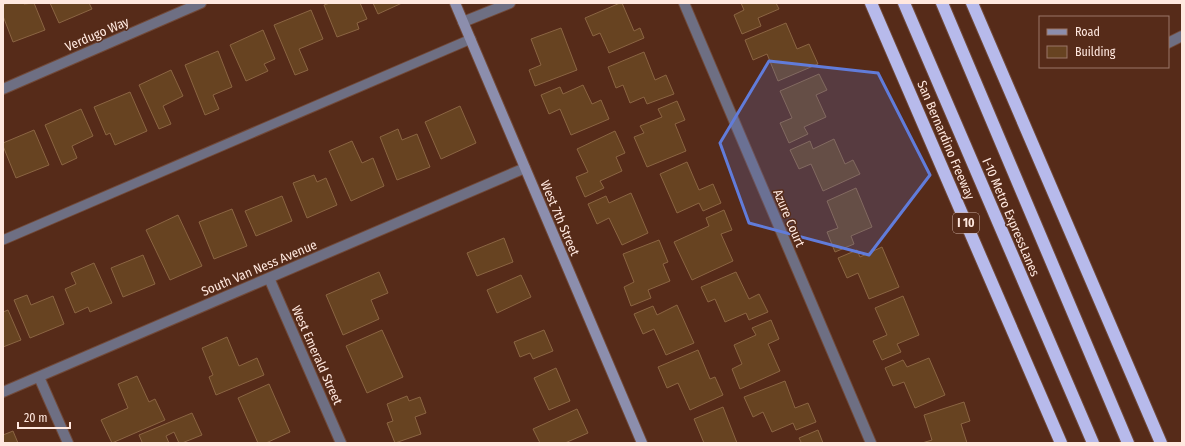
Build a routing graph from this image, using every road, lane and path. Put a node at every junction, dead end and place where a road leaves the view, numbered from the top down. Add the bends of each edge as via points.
1 (201, 3) edge
2 (455, 3) edge
3 (510, 3) edge
4 (684, 3) edge
5 (872, 3) edge
6 (904, 3) edge
7 (942, 3) edge
8 (972, 3) edge
9 (463, 22) junction
10 (1182, 36) edge
11 (471, 39) junction
12 (1169, 42) edge
13 (3, 89) edge
14 (525, 168) junction
15 (3, 240) edge
16 (269, 278) junction
17 (39, 377) junction
18 (3, 392) edge
19 (68, 443) edge
20 (341, 443) edge
21 (642, 443) edge
22 (871, 443) edge
23 (1061, 443) edge
24 (1093, 443) edge
25 (1128, 443) edge
26 (1161, 443) edge

1 - 13 street, Verdugo Way
2 - 9 street, West 7th Street
3 - 9 street
4 - 22 street, Azure Court
5 - 23 highway, San Bernardino Freeway / I 10
6 - 24 highway, I-10 Metro ExpressLanes
7 - 25 highway, I-10 Metro ExpressLanes
8 - 26 highway
9 - 11 street, West 7th Street
10 - 12 street
11 - 14 street, West 7th Street
11 - 15 lane
14 - 16 street, South Van Ness Avenue
14 - 21 street, West 7th Street
16 - 17 street, South Van Ness Avenue
16 - 20 street, West Emerald Street
17 - 18 street, South Van Ness Avenue
17 - 19 street

